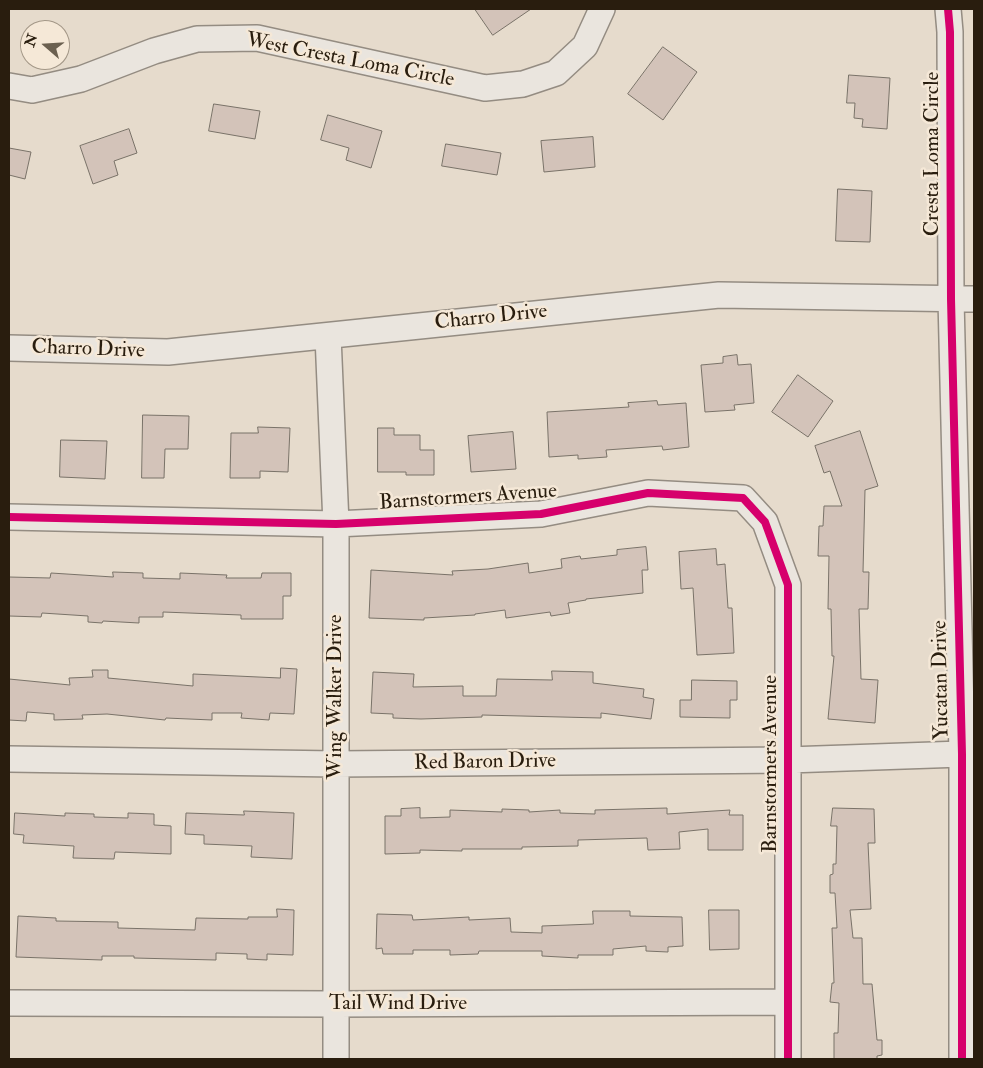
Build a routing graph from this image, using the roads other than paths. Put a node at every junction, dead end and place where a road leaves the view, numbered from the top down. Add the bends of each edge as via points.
1 (602, 9) edge
2 (948, 9) edge
3 (9, 86) edge
4 (962, 299) edge
5 (328, 336) junction
6 (9, 348) edge
7 (9, 517) edge
8 (336, 524) junction
9 (962, 754) junction
10 (9, 759) edge
11 (788, 760) junction
12 (336, 764) junction
13 (968, 995) edge
14 (788, 1002) junction
15 (9, 1003) edge
16 (336, 1004) junction
17 (336, 1059) edge
18 (788, 1059) edge
19 (962, 1059) edge

1 - 3 street, West Cresta Loma Circle via 586,46 556,74 523,84 485,88 256,38 198,39 154,51 81,80 32,90
2 - 4 street, Cresta Loma Circle
4 - 5 street, Charro Drive via 719,295
4 - 9 street, Yucatan Drive
5 - 6 street, Charro Drive via 168,352
5 - 8 street, Wing Walker Drive
7 - 8 street, Barnstormers Avenue
8 - 11 street, Barnstormers Avenue via 541,514 648,492 743,498 765,522 788,585
8 - 12 street, Wing Walker Drive
9 - 11 street, Red Baron Drive
9 - 13 street, Yucatan Drive
10 - 12 street, Red Baron Drive
11 - 12 street, Red Baron Drive
11 - 14 street, Barnstormers Avenue
12 - 16 street, Wing Walker Drive
13 - 19 street, Yucatan Drive
14 - 16 street, Tail Wind Drive
14 - 18 street, Barnstormers Avenue
15 - 16 street, Tail Wind Drive
16 - 17 street, Wing Walker Drive

